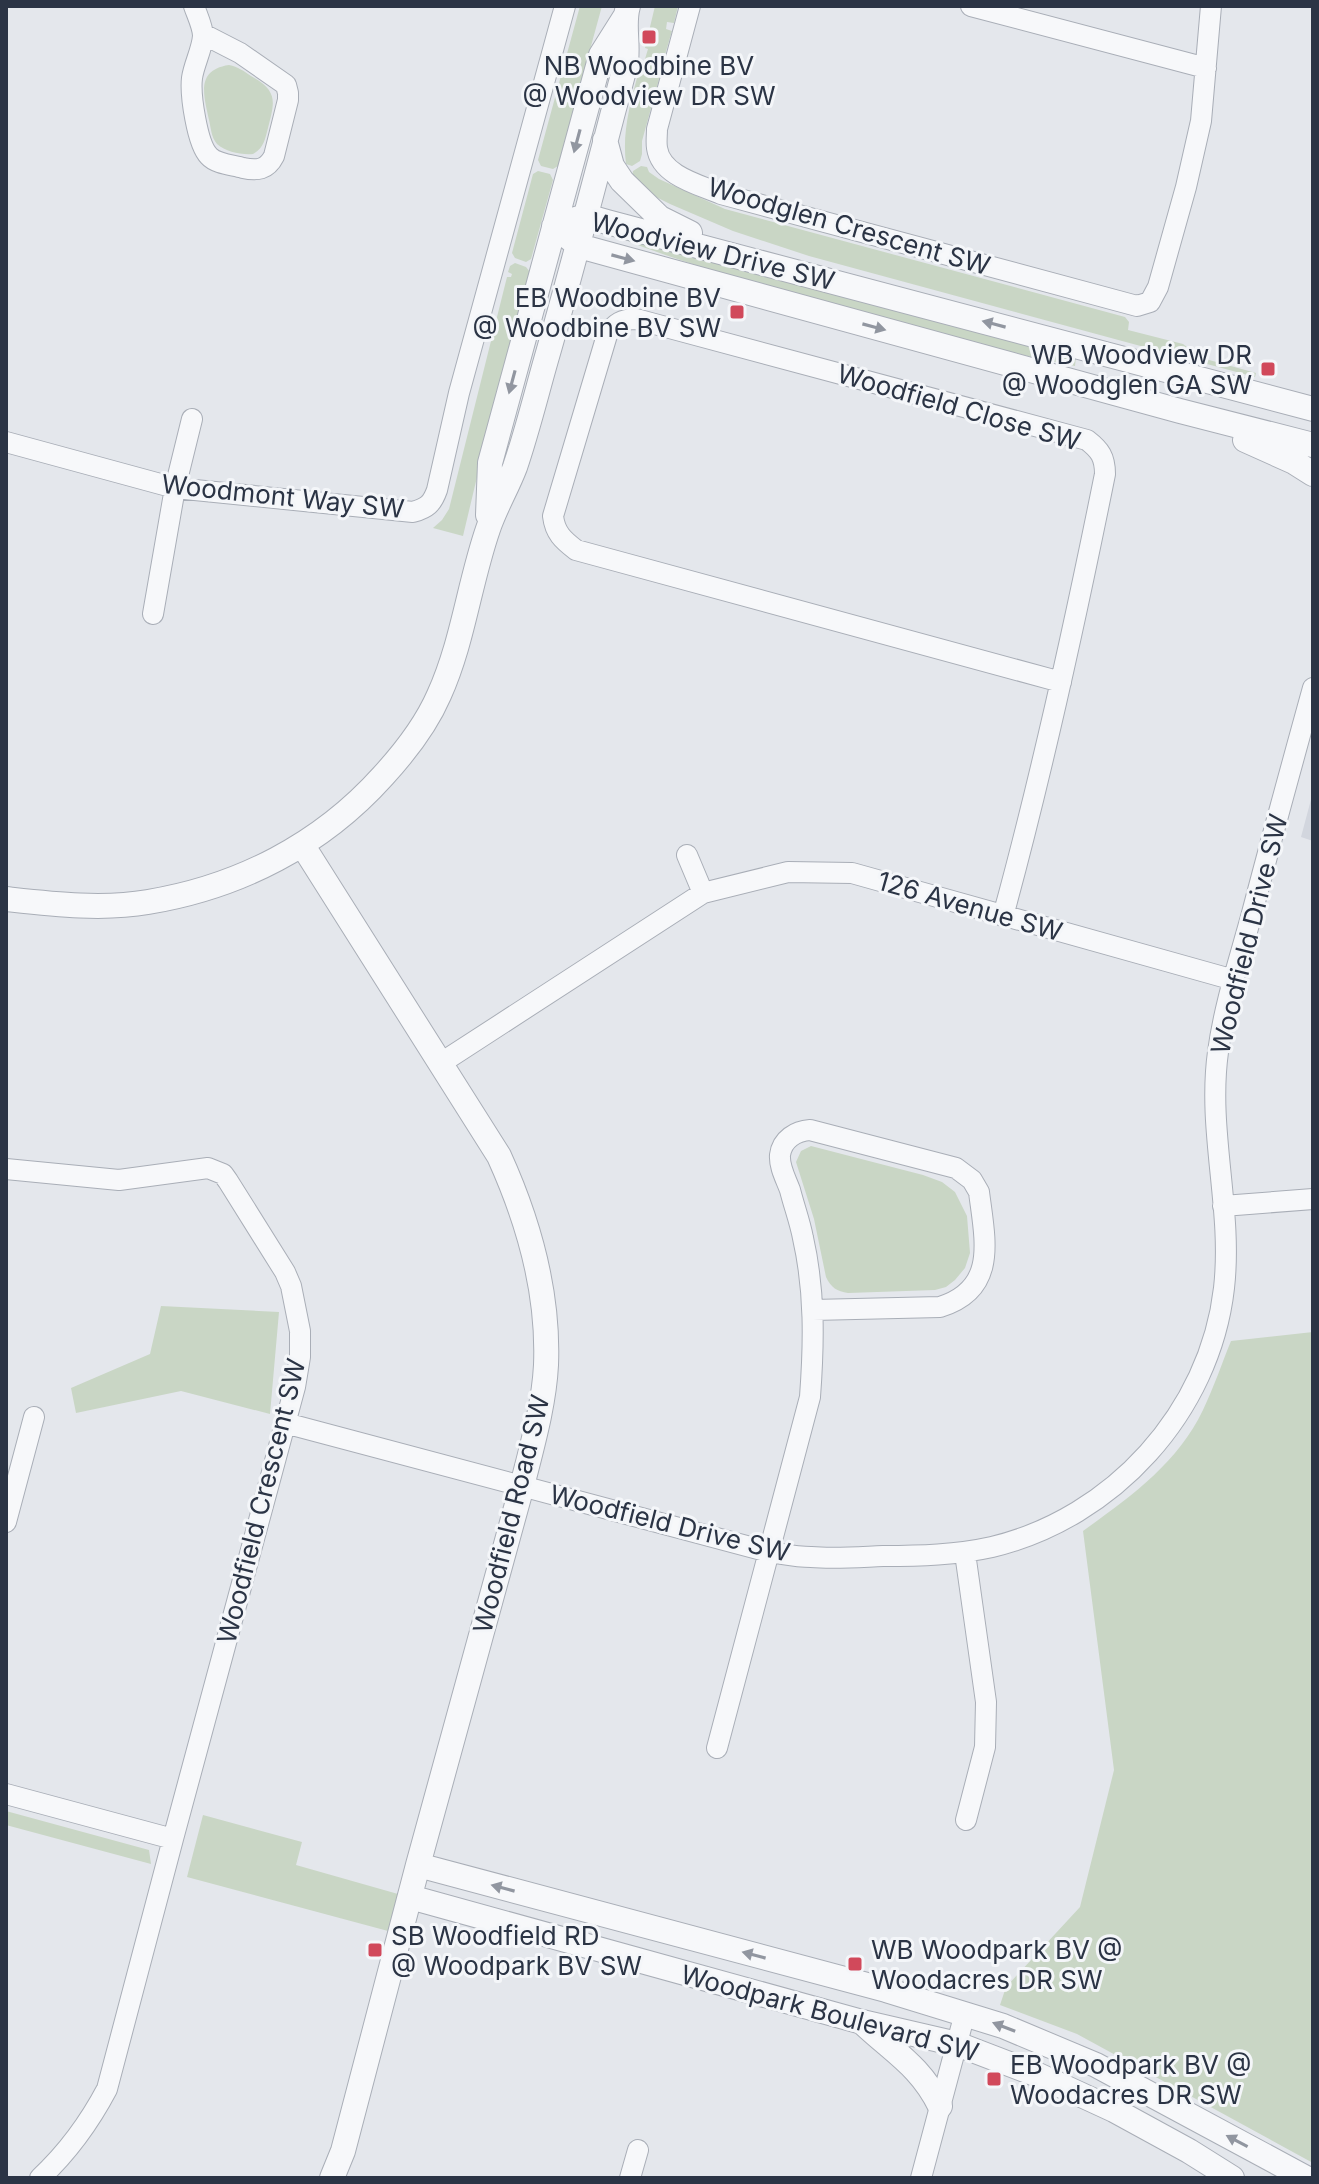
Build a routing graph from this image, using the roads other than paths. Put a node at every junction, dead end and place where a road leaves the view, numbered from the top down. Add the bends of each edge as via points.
1 (194, 6) edge
2 (565, 6) edge
3 (690, 6) edge
4 (971, 6) edge
5 (1211, 6) edge
6 (626, 12) edge
7 (203, 34) junction
8 (1206, 68) junction
9 (605, 140) junction
10 (586, 216) junction
11 (554, 226) junction
12 (579, 246) junction
13 (735, 255) junction
14 (1313, 409) edge
15 (1180, 411) junction
16 (192, 419) dead end
17 (6, 442) edge
18 (1313, 445) edge
19 (1313, 474) edge
20 (175, 488) junction
21 (488, 530) junction
22 (153, 614) dead end
23 (1061, 682) junction
24 (1313, 688) edge
25 (303, 846) junction
26 (687, 855) dead end
27 (703, 893) junction
28 (6, 899) edge
29 (1003, 916) junction
30 (1234, 980) junction
31 (441, 1063) junction
32 (6, 1169) edge
33 (1313, 1199) edge
34 (1223, 1206) junction
35 (813, 1310) junction
36 (34, 1417) dead end
37 (285, 1423) junction
38 (522, 1486) junction
39 (6, 1522) edge
40 (769, 1552) junction
41 (965, 1553) junction
42 (717, 1748) dead end
43 (6, 1794) edge
44 (966, 1820) dead end
45 (173, 1839) junction
46 (418, 1865) junction
47 (410, 1897) junction
48 (965, 2013) junction
49 (862, 2022) junction
50 (957, 2044) junction
51 (940, 2106) junction
52 (638, 2150) dead end
53 (40, 2178) edge
54 (332, 2178) edge
55 (630, 2178) edge
56 (921, 2178) edge
57 (1232, 2178) edge
58 (1306, 2178) edge

1 - 7 street
2 - 20 street, Woodmont Way SW via 433,501 413,512
3 - 8 street, Woodglen Crescent SW via 657,129 660,159 674,174 721,194 1137,306 1150,302 1158,287 1201,121
4 - 8 street
5 - 8 street
6 - 9 street via 626,62
6 -> 11 street via 601,55
7 - 7 street via 286,85 288,100 274,156 263,168 255,171 207,155 192,100
9 - 10 street
9 - 13 street via 622,181 660,218
10 - 11 street, Woodview Drive SW
10 - 12 street
10 - 13 street, Woodview Drive SW
11 - 12 street, Woodview Drive SW
11 -> 21 street via 490,463
12 -> 15 street, Woodview Drive SW
12 - 21 street via 515,467
14 -> 13 street, Woodview Drive SW
15 - 18 street, Woodview Drive SW
15 - 19 street
16 - 20 street
17 - 20 street, Woodmont Way SW
20 - 22 street
21 - 25 street via 458,645 419,730 372,788
23 - 23 street, Woodfield Close SW via 1105,474 1099,449 1087,440 636,319 612,327 553,516 561,539 576,550
23 - 29 street, Woodfield Close SW
24 - 30 street, Woodfield Drive SW
25 - 28 street via 223,884 146,903 105,906
25 - 31 street, Woodfield Road SW
26 - 27 street
27 - 29 street, 126 Avenue SW via 788,872 852,873
27 - 31 street, 126 Avenue SW
29 - 30 street, 126 Avenue SW
30 - 34 street, Woodfield Drive SW via 1214,1084
31 - 38 street, Woodfield Road SW via 499,1156 530,1235 541,1280 546,1365
32 - 37 street, Woodfield Crescent SW via 119,1180 203,1168 223,1174 285,1272 296,1302 300,1357
33 - 34 street
34 - 41 street, Woodfield Drive SW via 1226,1260 1218,1319 1199,1376 1160,1439 1126,1476 1080,1509 1025,1537
35 - 35 street via 940,1307 957,1301 984,1267 976,1184 956,1168 810,1130 790,1137 780,1159 803,1236
35 - 40 street via 810,1397
36 - 39 street
37 - 38 street, Woodfield Drive SW
37 - 45 street, Woodfield Crescent SW
38 - 40 street, Woodfield Drive SW
38 - 46 street, Woodfield Road SW
40 - 41 street, Woodfield Drive SW via 810,1557
40 - 42 street
41 - 44 street via 986,1702 985,1747
43 - 45 street
45 - 53 street, Woodfield Crescent SW via 107,2089 72,2145
46 - 47 street, Woodfield Road SW
48 -> 46 street, Woodpark Boulevard SW
47 - 49 street, Woodpark Boulevard SW
47 - 54 street, Woodfield Road SW
48 - 50 street
58 -> 48 street, Woodpark Boulevard SW via 1096,2065
49 - 50 street, Woodpark Boulevard SW
49 - 51 street via 918,2070
50 - 51 street
50 - 57 street, Woodpark Boulevard SW via 1114,2110
51 - 56 street
52 - 55 street

